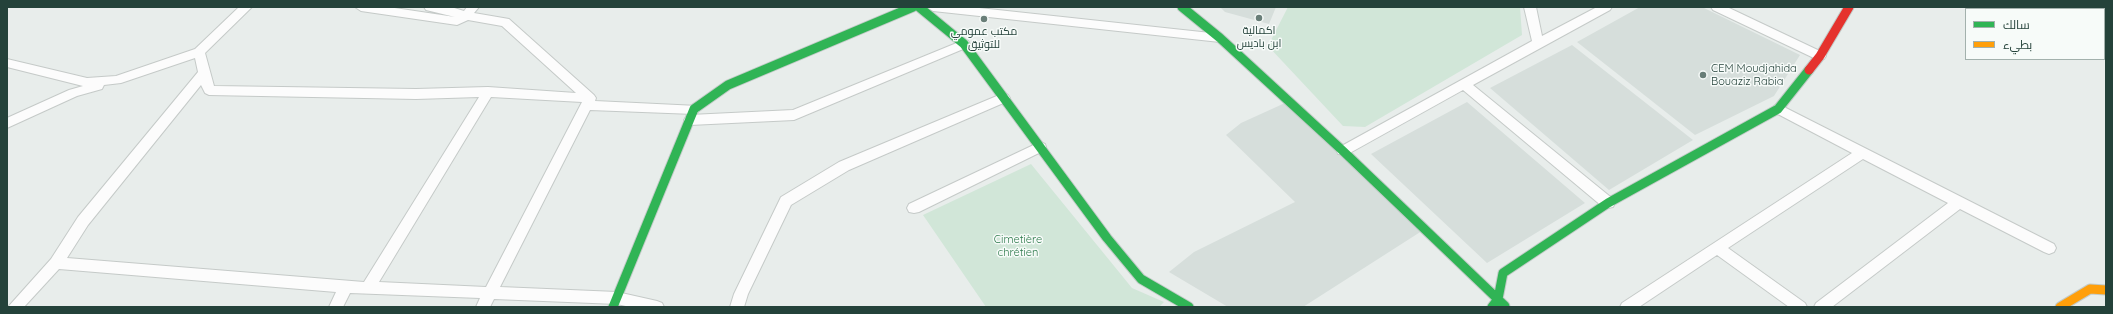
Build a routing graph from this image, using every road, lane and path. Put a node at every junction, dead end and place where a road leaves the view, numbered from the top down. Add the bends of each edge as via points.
1 (246, 7) edge
2 (361, 7) edge
3 (430, 7) edge
4 (913, 7) edge
5 (919, 7) edge
6 (934, 7) edge
7 (1182, 7) edge
8 (1530, 7) edge
9 (1606, 7) edge
10 (1717, 7) edge
11 (1849, 7) edge
12 (470, 11) edge
13 (1204, 13) dead end
14 (1220, 38) junction
15 (1538, 43) junction
16 (964, 44) junction
17 (199, 52) junction
18 (1820, 56) junction
19 (7, 63) edge
20 (204, 73) junction
21 (118, 80) junction
22 (1465, 85) junction
23 (488, 92) junction
24 (1004, 98) junction
25 (589, 101) junction
26 (1778, 109) junction
27 (692, 115) junction
28 (7, 123) edge
29 (1040, 147) junction
30 (1343, 151) junction
31 (1862, 153) junction
32 (1959, 202) junction
33 (1608, 203) junction
34 (914, 208) dead end
35 (1717, 248) junction
36 (2049, 248) dead end
37 (56, 263) junction
38 (346, 287) junction
39 (368, 288) junction
40 (2106, 290) edge
41 (490, 293) junction
42 (1498, 298) junction
43 (615, 303) edge
44 (15, 307) edge
45 (336, 307) edge
46 (483, 307) edge
47 (657, 307) edge
48 (737, 307) edge
49 (1189, 307) edge
50 (1492, 307) edge
51 (1506, 307) edge
52 (1627, 307) edge
53 (1800, 307) edge
54 (1821, 307) edge
55 (2060, 307) edge

1 - 17 street
2 - 12 street via 457,21
3 - 12 street
4 - 27 street via 728,85
5 - 16 street
6 - 14 street
7 - 14 street
8 - 15 street
9 - 15 street
10 - 18 street
11 - 18 street
12 - 25 street via 505,22
13 - 14 street
14 - 30 street
15 - 22 street
16 - 24 street
16 - 27 street via 794,115
17 - 20 street
17 - 21 street
18 - 26 street
19 - 21 street via 87,82
20 - 23 street via 209,90 416,94
20 - 37 street via 83,221
21 - 28 street via 73,93
22 - 30 street
22 - 33 street
23 - 25 street
23 - 39 street
24 - 29 street
24 - 48 street via 844,166 786,201
25 - 27 street
25 - 41 street
26 - 31 street
26 - 33 street
27 - 43 street
29 - 34 street
29 - 49 street via 1107,238 1141,279
30 - 42 street
31 - 32 street
31 - 35 street
32 - 36 street
32 - 54 street
33 - 42 street via 1503,273
35 - 52 street
35 - 53 street
37 - 38 street
37 - 44 street
38 - 39 street
38 - 45 street
39 - 41 street
40 - 55 street via 2090,289
41 - 43 street
41 - 46 street
42 - 50 street
42 - 51 street
43 - 47 street

